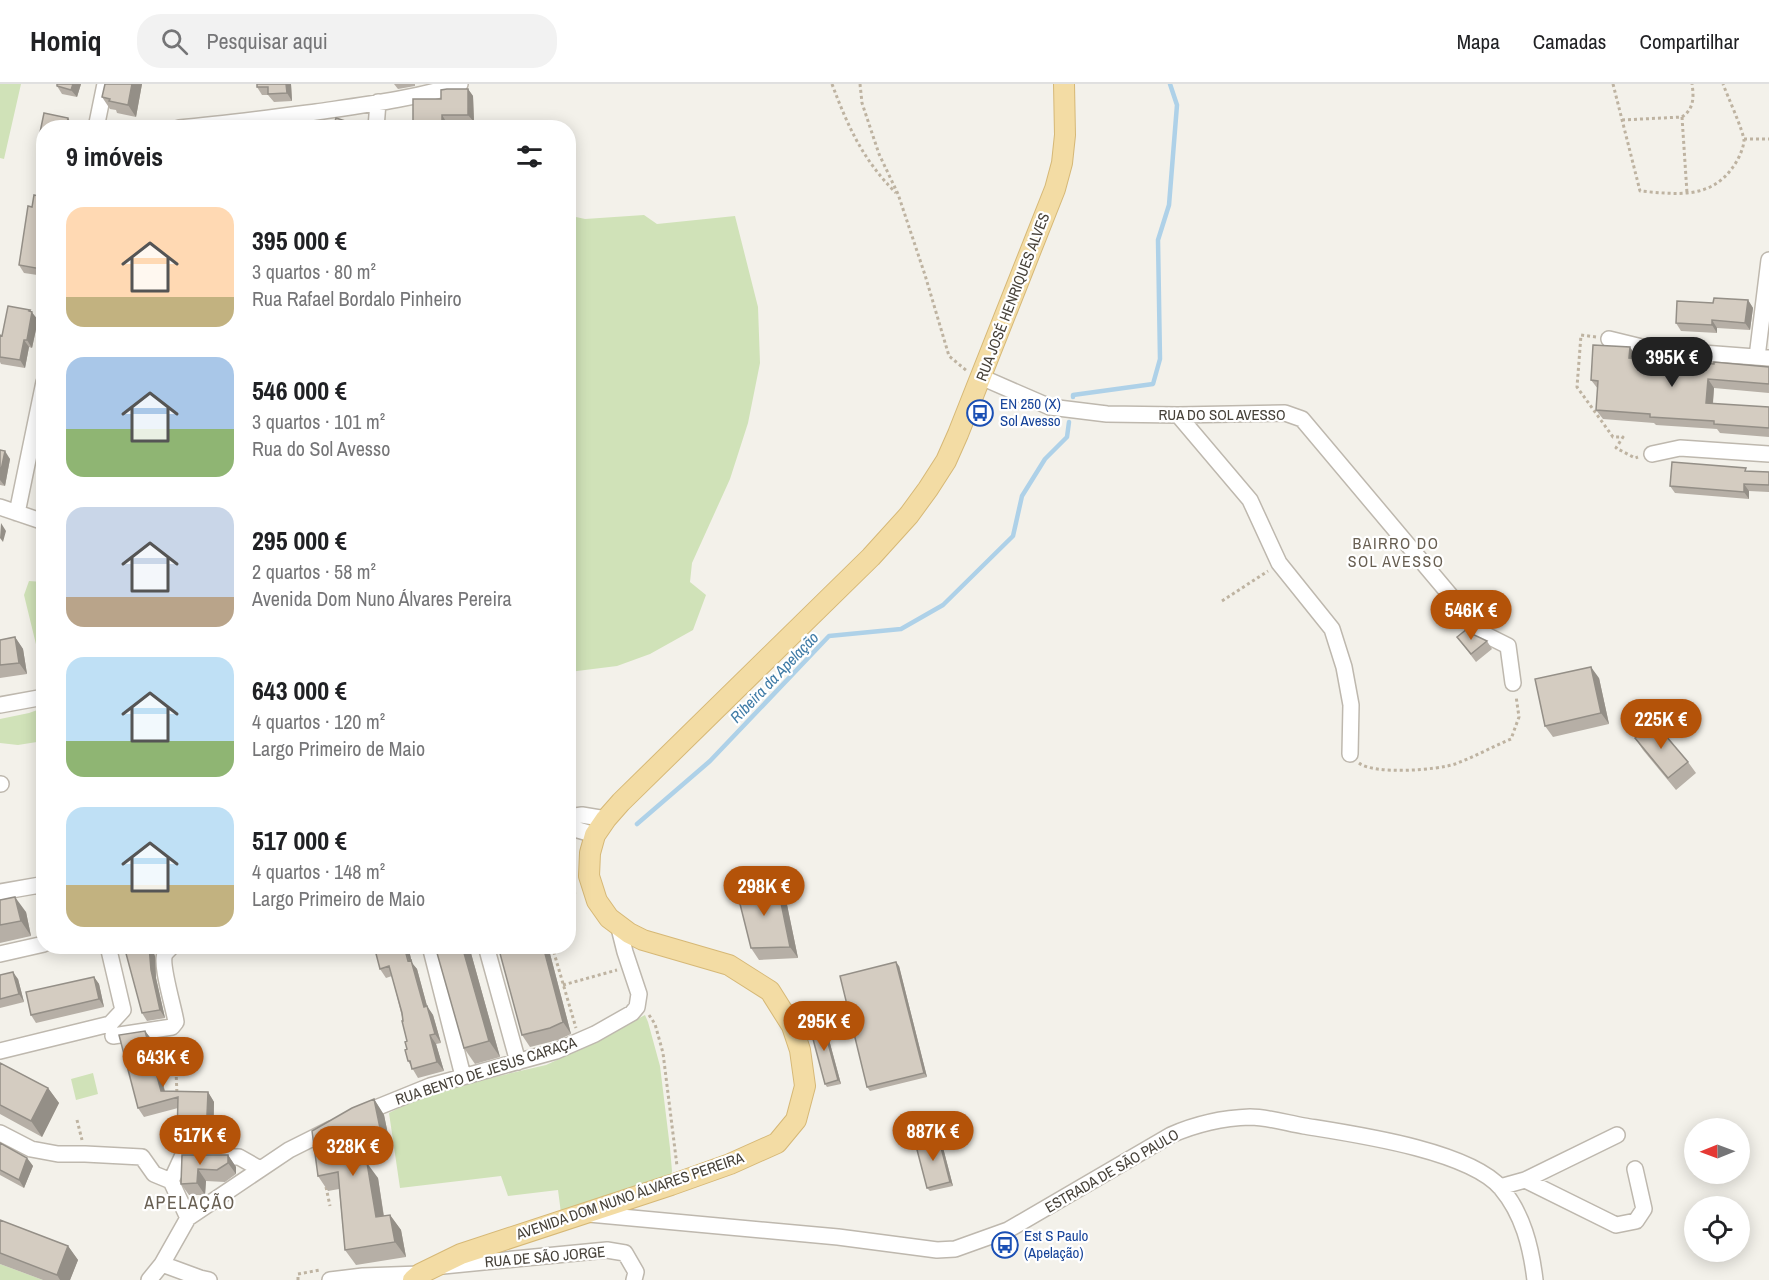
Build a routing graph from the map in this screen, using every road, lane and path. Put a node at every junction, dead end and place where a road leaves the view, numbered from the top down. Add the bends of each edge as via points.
1 (105, 84) edge
2 (832, 84) edge
3 (860, 84) edge
4 (1064, 84) edge
5 (1613, 84) edge
6 (1692, 84) edge
7 (1723, 84) edge
8 (458, 85) edge
9 (378, 102) junction
10 (1682, 117) junction
11 (98, 120) edge
12 (262, 120) edge
13 (377, 120) edge
14 (1622, 120) junction
15 (1744, 139) junction
16 (1769, 139) edge
17 (898, 194) junction
18 (1688, 194) junction
19 (1769, 260) edge
20 (1766, 294) edge
21 (1609, 339) joint
22 (1763, 358) edge
23 (981, 377) junction
24 (1178, 415) junction
25 (36, 419) edge
26 (1652, 454) joint
27 (1769, 454) edge
28 (0, 507) edge
29 (16, 513) junction
30 (36, 519) edge
31 (1279, 563) junction
32 (1222, 601) dead end
33 (1513, 683) joint
34 (36, 698) edge
35 (0, 705) edge
36 (1350, 754) joint
37 (576, 816) edge
38 (576, 827) edge
39 (601, 827) junction
40 (36, 886) edge
41 (0, 892) edge
42 (619, 928) junction
43 (36, 946) edge
44 (0, 954) edge
45 (110, 954) edge
46 (165, 954) edge
47 (432, 954) edge
48 (488, 954) edge
49 (554, 954) edge
50 (630, 966) junction
51 (562, 986) junction
52 (639, 1000) junction
53 (113, 1036) dead end
54 (580, 1041) junction
55 (0, 1051) edge
56 (518, 1062) junction
57 (176, 1071) dead end
58 (463, 1076) junction
59 (178, 1103) edge
60 (77, 1120) dead end
61 (0, 1133) edge
62 (1617, 1135) dead end
63 (85, 1154) junction
64 (260, 1169) junction
65 (1635, 1169) dead end
66 (1525, 1179) junction
67 (171, 1181) junction
68 (678, 1183) junction
69 (325, 1184) edge
70 (1500, 1187) junction
71 (330, 1206) dead end
72 (583, 1214) junction
73 (188, 1218) junction
74 (162, 1264) junction
75 (423, 1274) edge
76 (325, 1275) edge
77 (149, 1280) edge
78 (209, 1280) edge
79 (298, 1280) edge
80 (634, 1280) edge
81 (1535, 1280) edge

1 - 11 street
2 - 17 path via 858,147
3 - 17 path via 862,103 879,154
4 - 23 main road, RUA JOSÉ HENRIQUES ALVES via 1065,135 1055,189
5 - 14 path
6 - 10 path via 1690,112
7 - 15 path
8 - 9 street
9 - 12 street
9 - 13 street
10 - 14 path
10 - 18 path
14 - 18 path via 1640,191
15 - 16 path
15 - 18 path via 1738,160 1726,176 1712,187
17 - 23 path via 949,356
19 - 20 street
20 - 22 street
21 - 22 street via 1650,349
21 - 26 path via 1581,335 1577,387 1613,437 1623,437 1616,448 1635,458
23 - 24 street, RUA DO SOL AVESSO via 1050,407 1107,414
23 - 39 main road, RUA JOSÉ HENRIQUES ALVES via 946,460 903,522 832,597 621,802
24 - 31 street via 1250,500
24 - 33 street, RUA DO SOL AVESSO via 1286,413 1302,418 1482,633 1508,646
25 - 29 street
26 - 27 street via 1680,448
28 - 29 street
29 - 30 street
31 - 32 path
31 - 36 street via 1332,629 1351,705
33 - 36 path via 1519,717 1511,739 1454,764 1418,770 1378,770 1361,766
34 - 35 street
37 - 39 street via 582,815
38 - 39 street
39 - 42 main road, AVENIDA DOM NUNO ÁLVARES PEREIRA via 588,864 591,886 602,910
40 - 41 street
42 - 50 street
42 - 68 main road, AVENIDA DOM NUNO ÁLVARES PEREIRA via 643,940 729,965 770,991 792,1026 800,1050 805,1086 796,1120 777,1143
43 - 44 street
45 - 55 street via 123,1010 110,1024
46 - 53 street via 163,968 176,1022 172,1027
47 - 58 street
48 - 56 street
49 - 51 path
50 - 51 path
50 - 52 street
51 - 54 path
52 - 54 street, RUA BENTO DE JESUS CARAÇA via 632,1013
52 - 68 path via 655,1024 663,1053
54 - 56 street, RUA BENTO DE JESUS CARAÇA
56 - 58 street, RUA BENTO DE JESUS CARAÇA
57 - 59 path
58 - 64 street, RUA BENTO DE JESUS CARAÇA via 344,1122
60 - 63 path
61 - 63 street via 31,1149
62 - 66 street
63 - 67 street via 142,1157 154,1174
64 - 67 street via 239,1157 182,1156
64 - 73 street, RUA BENTO DE JESUS CARAÇA
65 - 66 street via 1644,1209 1636,1221 1616,1225
66 - 70 street
67 - 73 street
68 - 72 main road, AVENIDA DOM NUNO ÁLVARES PEREIRA
69 - 71 path
70 - 72 street, ESTRADA DE SÃO PAULO via 1478,1170 1451,1158 1365,1136 1253,1117 1212,1121 1171,1135 1008,1230 956,1249
70 - 81 street, ESTRADA DE SÃO PAULO via 1519,1214 1532,1254
72 - 75 main road, AVENIDA DOM NUNO ÁLVARES PEREIRA via 461,1254
73 - 74 street
74 - 77 street
74 - 78 street
75 - 76 street
75 - 80 street, RUA DE SÃO JORGE via 607,1250 625,1253 636,1272
76 - 79 path via 298,1274

